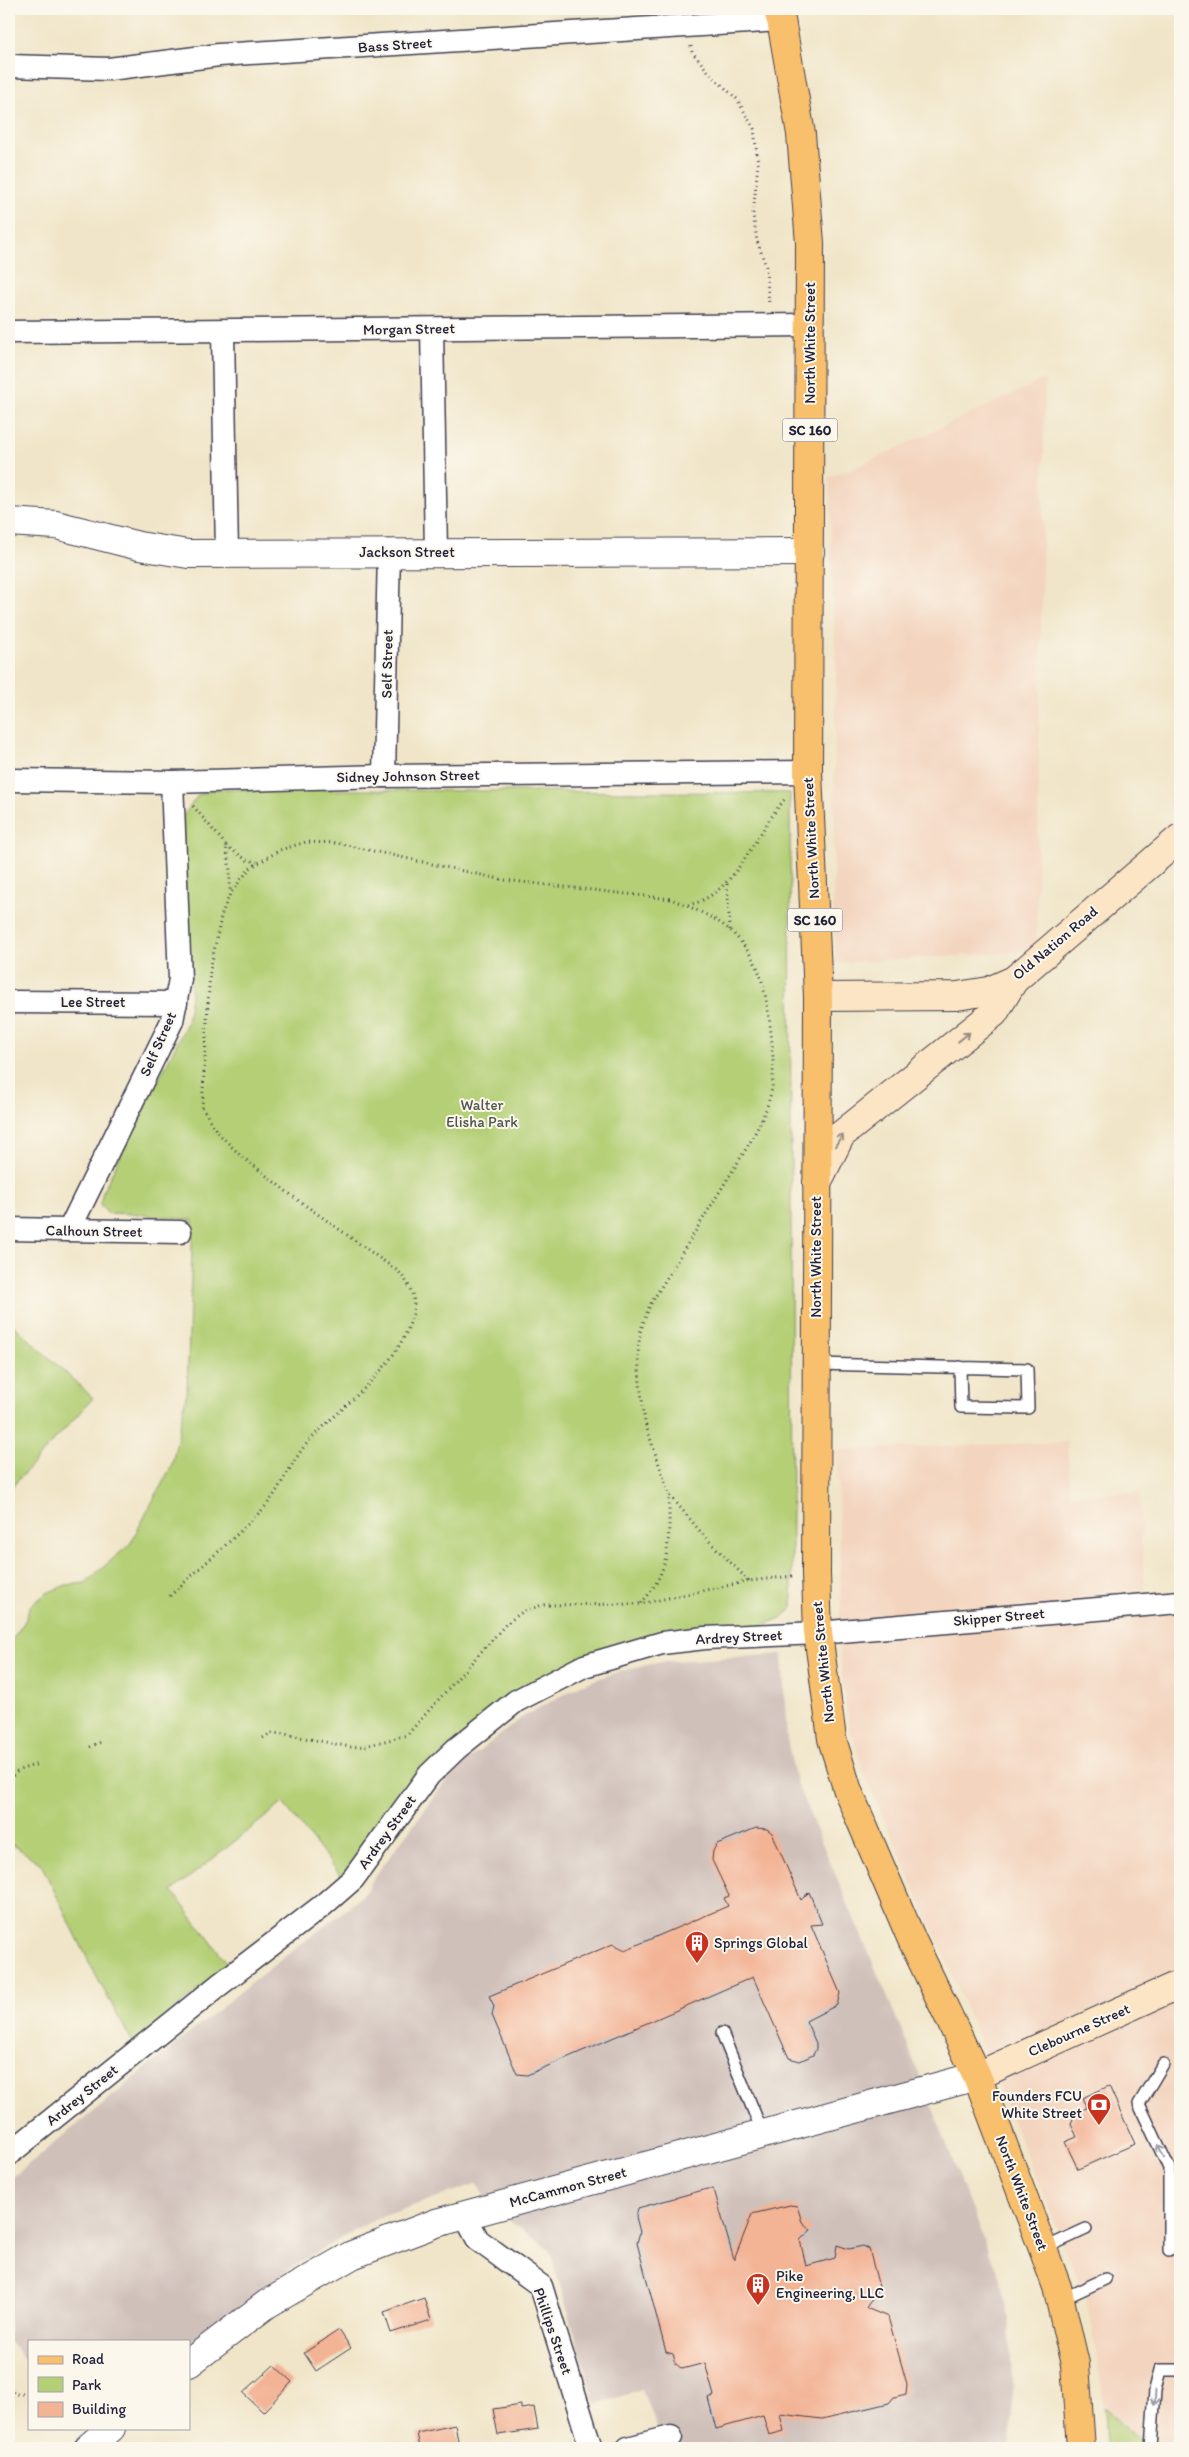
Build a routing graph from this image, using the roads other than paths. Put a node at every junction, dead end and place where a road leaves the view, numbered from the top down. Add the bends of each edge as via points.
1 (779, 14) edge
2 (9, 66) edge
3 (810, 325) junction
4 (432, 329) junction
5 (9, 332) edge
6 (223, 332) junction
7 (9, 522) edge
8 (389, 552) junction
9 (436, 552) junction
10 (810, 552) junction
11 (226, 555) junction
12 (384, 776) junction
13 (9, 780) edge
14 (172, 782) junction
15 (799, 782) junction
16 (1180, 838) edge
17 (1014, 980) junction
18 (818, 997) junction
19 (9, 1002) edge
20 (176, 1003) junction
21 (817, 1183) junction
22 (9, 1229) edge
23 (69, 1230) junction
24 (180, 1232) dead end
25 (816, 1364) junction
26 (960, 1367) junction
27 (1180, 1602) edge
28 (818, 1634) junction
29 (1180, 1984) edge
30 (722, 2034) dead end
31 (1163, 2064) dead end
32 (977, 2076) junction
33 (763, 2134) junction
34 (9, 2154) edge
35 (464, 2214) junction
36 (1086, 2229) dead end
37 (1043, 2249) junction
38 (1169, 2250) dead end
39 (1105, 2279) dead end
40 (1060, 2300) junction
41 (190, 2362) edge
42 (1180, 2370) edge
43 (109, 2430) edge
44 (671, 2437) dead end
45 (88, 2448) edge
46 (591, 2448) edge
47 (628, 2448) edge
48 (1082, 2448) edge
49 (1151, 2448) edge

1 - 2 street, Bass Street via 687,26 219,55 109,69
1 - 3 main road, North White Street / SC 160 via 801,134 810,243
3 - 4 street, Morgan Street
3 - 10 main road, North White Street / SC 160
4 - 6 street, Morgan Street
4 - 9 street
5 - 6 street, Morgan Street
6 - 11 street
7 - 11 street, Jackson Street via 56,524 139,546 188,554
8 - 9 street, Jackson Street
8 - 11 street, Jackson Street
8 - 12 street, Self Street
9 - 10 street, Jackson Street
10 - 15 main road, North White Street / SC 160
12 - 14 street, Sidney Johnson Street
12 - 15 street, Sidney Johnson Street
13 - 14 street, Sidney Johnson Street
14 - 20 street, Self Street via 180,979
15 - 18 main road, North White Street / SC 160
16 - 17 main road, Old Nation Road
17 - 18 main road, Old Nation Road via 989,991 957,996
21 -> 17 main road via 841,1136 994,1013
18 - 21 main road, North White Street
19 - 20 street, Lee Street
20 - 23 street, Self Street via 172,1021
21 - 25 main road, North White Street
22 - 23 street, Calhoun Street
23 - 24 street, Calhoun Street
25 - 26 lane
25 - 28 main road, North White Street
26 - 26 lane via 1027,1369 1028,1408 962,1407
27 - 28 street, Skipper Street
28 - 32 main road, North White Street via 832,1739 848,1791 912,1940
28 - 34 street, Ardrey Street via 705,1638 662,1643 584,1666 516,1701 429,1775 352,1879 322,1906
29 - 32 main road, Clebourne Street
30 - 33 lane
38 -> 31 lane via 1169,2168 1139,2104
32 - 33 street, McCammon Street
32 - 37 main road, North White Street
33 - 35 street, McCammon Street
35 - 41 street, McCammon Street via 352,2255 268,2304
35 - 46 street, Phillips Street via 478,2240 541,2286
36 - 37 lane
37 - 40 main road, North White Street
39 - 40 lane
40 - 48 main road, North White Street via 1075,2364
42 -> 49 lane via 1160,2370 1155,2390
43 - 45 street
44 - 47 street

